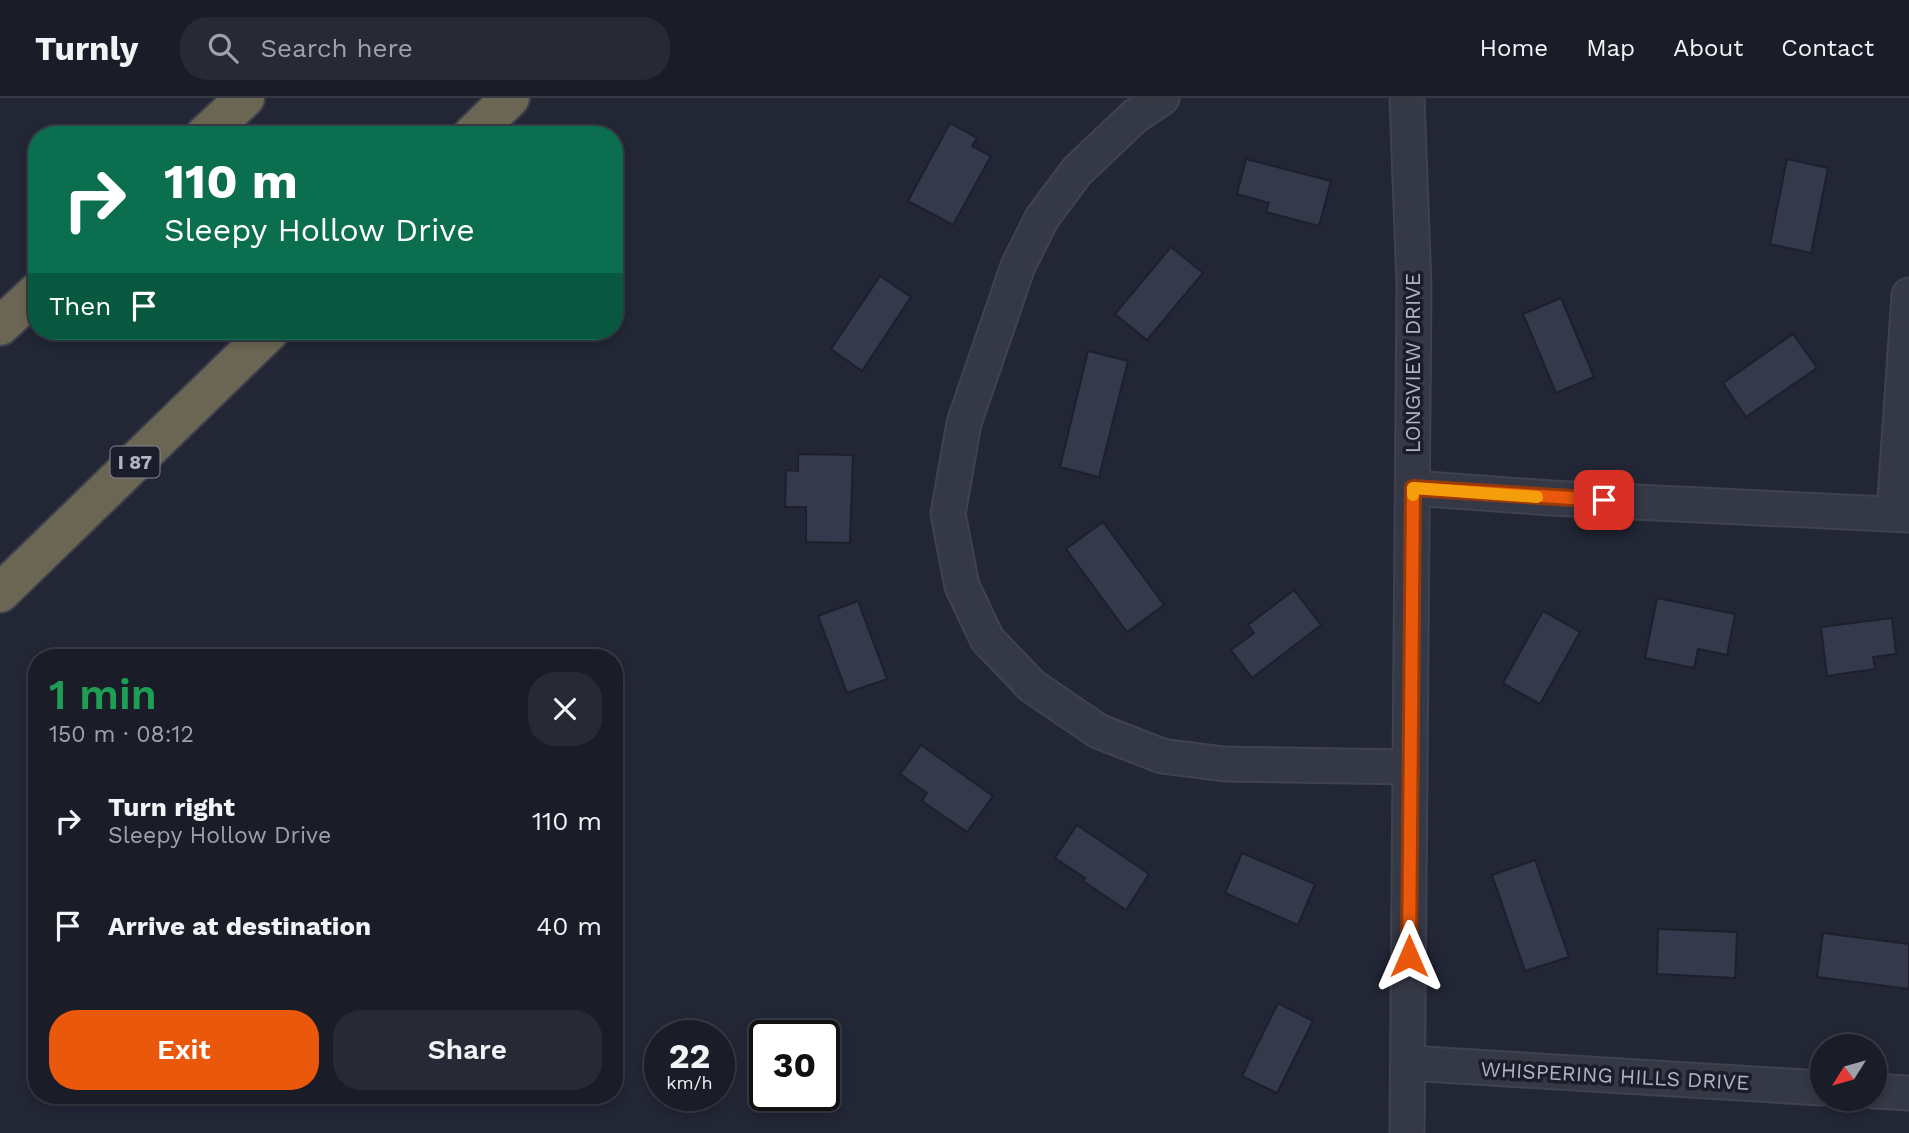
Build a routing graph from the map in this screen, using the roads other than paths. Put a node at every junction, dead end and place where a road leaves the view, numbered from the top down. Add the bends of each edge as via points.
1 (245, 98) edge
2 (510, 98) edge
3 (1162, 98) edge
4 (1407, 98) edge
5 (215, 126) edge
6 (481, 126) edge
7 (1909, 295) edge
8 (28, 301) edge
9 (0, 327) edge
10 (261, 340) edge
11 (1413, 488) junction
12 (1901, 514) edge
13 (0, 593) edge
14 (1409, 767) junction
15 (1408, 1063) junction
16 (1810, 1087) edge
17 (1887, 1092) edge
18 (1909, 1093) edge
19 (1407, 1133) edge

1 - 5 highway
2 - 6 highway
3 - 14 street via 1135,116 1077,171 1042,218 1018,266 964,422 948,514 962,586 987,639 1032,686 1098,731 1162,756 1224,764
4 - 11 street, LONGVIEW DRIVE via 1414,286
7 - 12 street
8 - 9 highway
10 - 13 highway, I 87
11 - 12 street
11 - 14 street, LONGVIEW DRIVE
14 - 15 street, LONGVIEW DRIVE
15 - 16 street, WHISPERING HILLS DRIVE
15 - 19 street, LONGVIEW DRIVE
17 - 18 street

